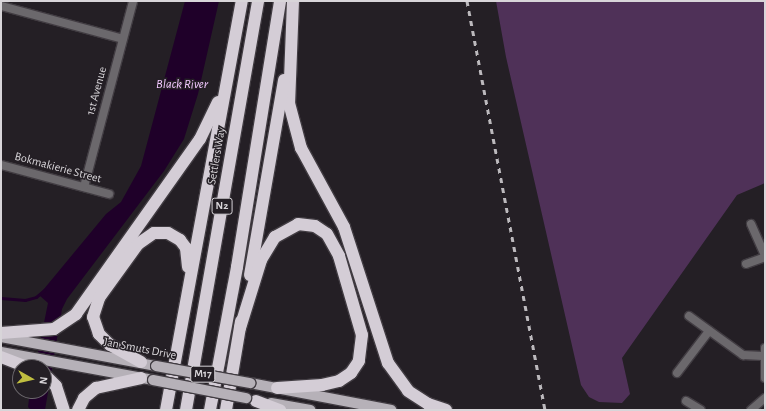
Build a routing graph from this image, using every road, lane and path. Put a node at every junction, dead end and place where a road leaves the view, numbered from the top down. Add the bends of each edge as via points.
1 (133, 1) edge
2 (242, 1) edge
3 (258, 1) edge
4 (280, 1) edge
5 (293, 1) edge
6 (1, 6) edge
7 (123, 39) junction
8 (290, 42) junction
9 (228, 76) junction
10 (1, 165) edge
11 (84, 187) junction
12 (109, 194) dead end
13 (752, 224) dead end
14 (765, 256) edge
15 (746, 264) dead end
16 (188, 286) junction
17 (689, 316) dead end
18 (240, 328) junction
19 (709, 331) junction
20 (1, 333) edge
21 (1, 337) edge
22 (1, 352) edge
23 (764, 352) edge
24 (1, 357) edge
25 (12, 359) edge
26 (20, 359) edge
27 (141, 362) junction
28 (52, 363) edge
29 (677, 373) dead end
30 (140, 378) junction
31 (765, 378) edge
32 (52, 382) edge
33 (277, 388) junction
34 (765, 398) edge
35 (251, 400) junction
36 (686, 400) dead end
37 (64, 410) edge
38 (78, 410) edge
39 (166, 410) edge
40 (186, 410) edge
41 (210, 410) edge
42 (226, 410) edge
43 (280, 410) edge
44 (310, 410) edge
45 (392, 410) edge
46 (446, 410) edge
47 (701, 410) edge
48 (751, 410) edge

1 - 7 street, 1st Avenue
2 - 9 highway
3 - 40 highway, Settlers Way / N2
4 - 41 highway, N2 via 238,259
5 - 8 highway
6 - 7 street
7 - 11 street, 1st Avenue
8 - 18 highway
8 - 46 highway via 289,103 294,128 303,155 346,231 383,353 394,374 408,391 420,400
9 - 16 highway
9 - 20 highway via 202,135 87,298 65,324 40,332
10 - 11 street, Bokmakierie Street
11 - 12 street, Bokmakierie Street
13 - 14 street
14 - 15 street
16 - 27 highway via 185,246 174,235 160,232 150,235 138,244 99,298 93,317 99,334 110,345
16 - 39 highway
17 - 19 street
18 - 33 highway via 261,260 275,237 298,224 315,226 327,234 339,256 362,336 360,357 356,367 339,381 322,385
18 - 42 highway
19 - 23 street via 743,355
19 - 29 street
21 - 27 main road, Jan Smuts Drive / M17
22 - 26 main road, M17
23 - 31 street
24 - 25 highway
27 - 33 main road, Jan Smuts Drive / M17, bridge
28 - 30 main road, M17
30 - 35 main road, M17, bridge
30 - 38 highway via 96,388 84,398
32 - 37 highway via 58,390
33 - 45 main road, Jan Smuts Drive / M17
34 - 48 street
35 - 43 highway
35 - 44 main road, M17
36 - 47 street

